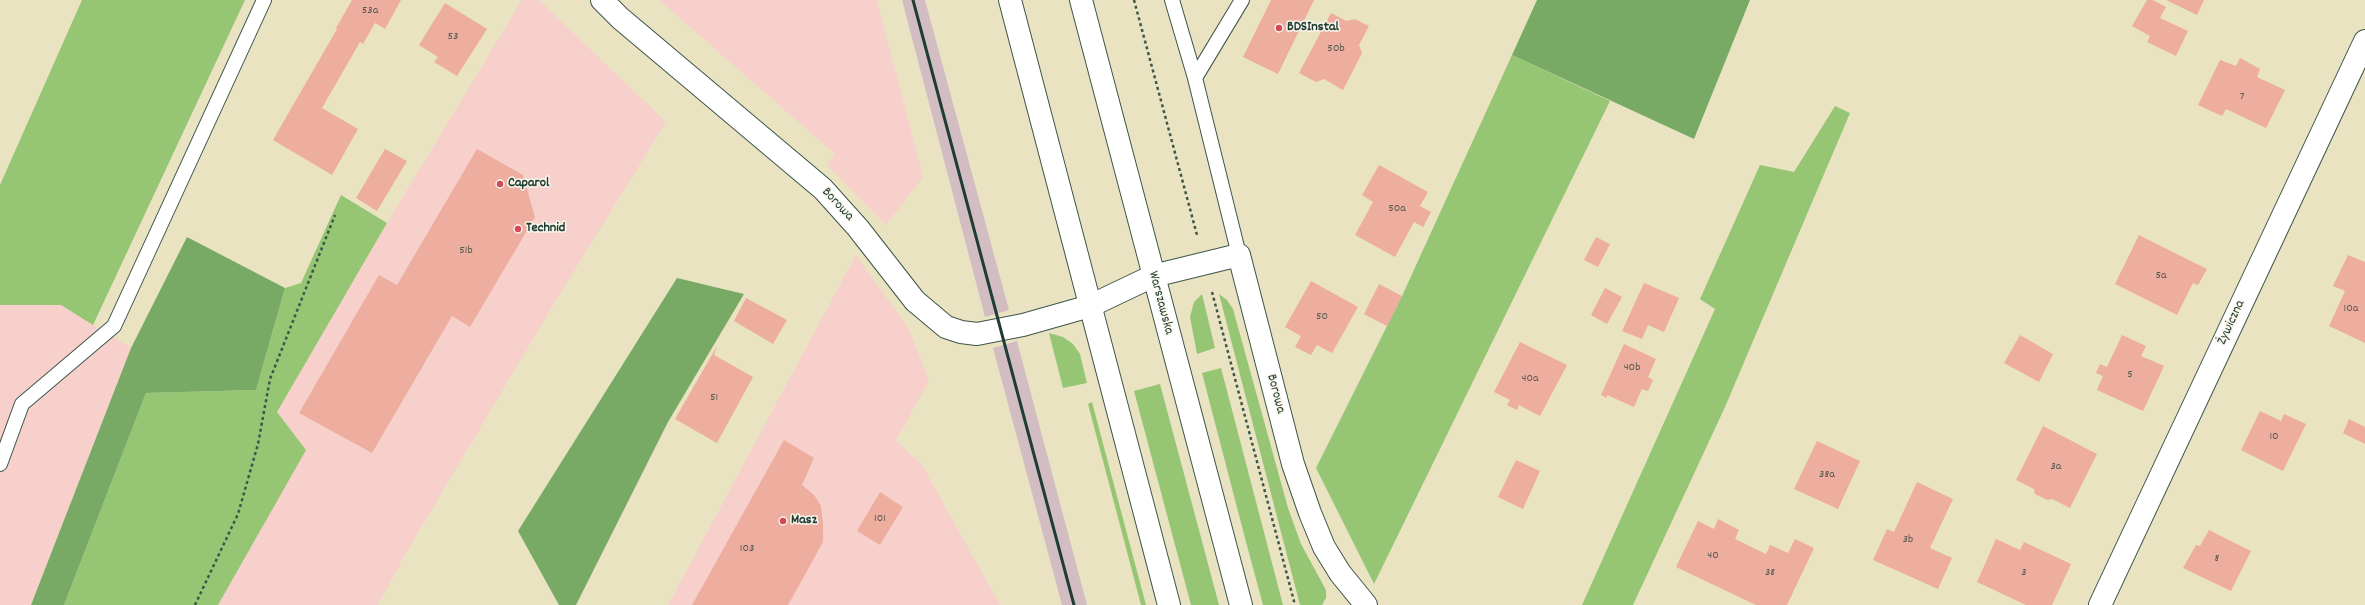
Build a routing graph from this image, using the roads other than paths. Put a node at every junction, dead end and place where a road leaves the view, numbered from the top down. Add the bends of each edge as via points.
1 (264, 0) edge
2 (602, 0) edge
3 (1010, 0) edge
4 (1081, 0) edge
5 (1172, 0) edge
6 (1242, 0) edge
7 (2365, 41) edge
8 (1195, 78) junction
9 (1239, 255) junction
10 (1153, 276) junction
11 (1090, 306) junction
12 (0, 464) edge
13 (1169, 605) edge
14 (1241, 605) edge
15 (1365, 605) edge
16 (2100, 605) edge

1 - 12 lane via 114,326 22,404
2 - 11 street, Borowa via 823,189 858,228 914,301 946,327 977,334 1023,325
3 - 11 street
4 - 10 street, Warszawska
5 - 8 lane
6 - 8 lane
7 - 16 street, Żywiczna
8 - 9 lane
9 - 10 street
9 - 15 street, Borowa via 1293,464 1310,513 1324,547
10 - 11 street, Borowa
10 - 14 street, Warszawska
11 - 13 street

